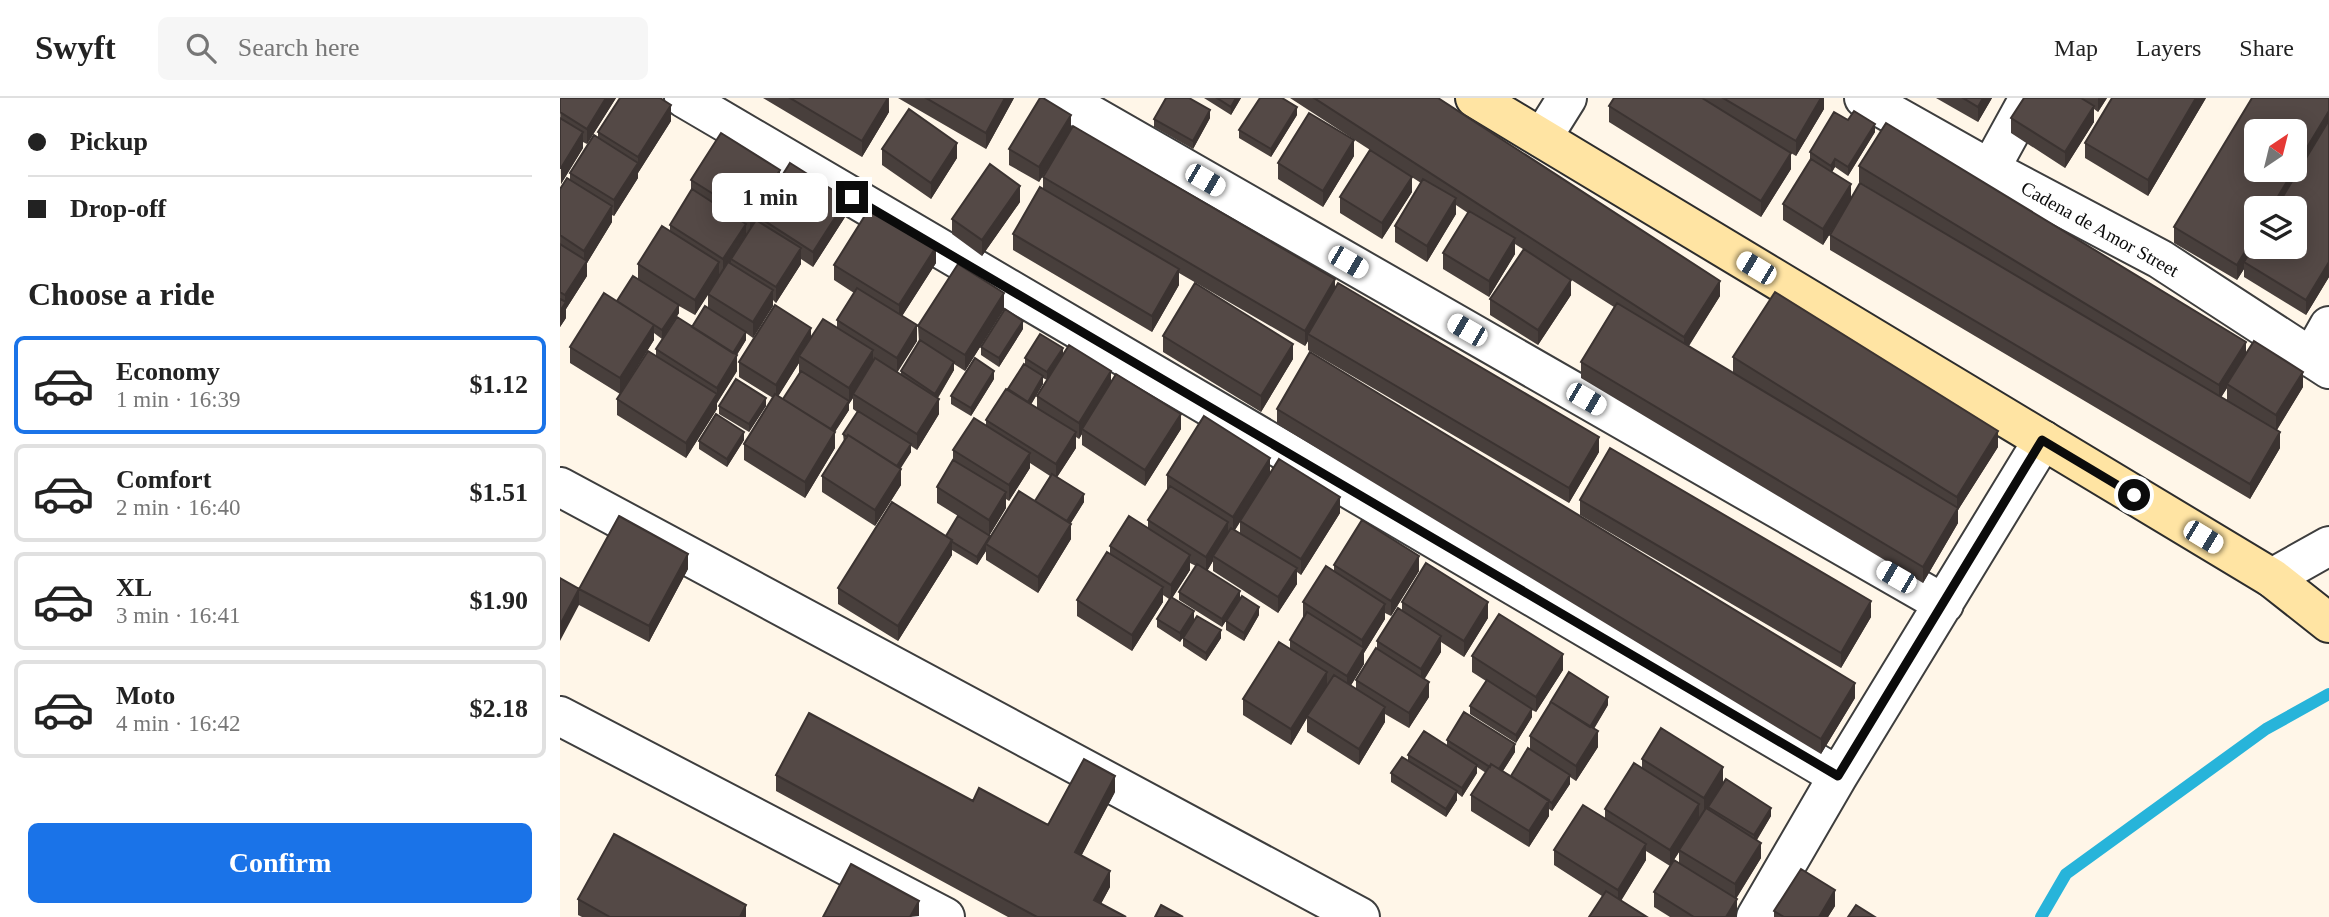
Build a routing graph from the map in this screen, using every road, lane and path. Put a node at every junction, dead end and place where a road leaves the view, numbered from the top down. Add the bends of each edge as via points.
1 (684, 98) edge
2 (1062, 98) edge
3 (1475, 98) edge
4 (1567, 98) edge
5 (1864, 98) edge
6 (2029, 98) edge
7 (1542, 138) junction
8 (1990, 169) junction
9 (2181, 225) edge
10 (2160, 259) junction
11 (2323, 351) edge
12 (2042, 440) junction
13 (560, 487) edge
14 (2329, 547) edge
15 (2272, 578) junction
16 (1944, 604) junction
17 (2329, 623) edge
18 (560, 716) edge
19 (1838, 776) junction
20 (945, 917) edge
21 (1360, 917) edge
22 (1756, 917) edge

1 - 19 street
2 - 16 street
3 - 7 street
4 - 7 street
5 - 8 street, Cadena de Amor Street
6 - 8 street
7 - 12 street
8 - 10 street, Cadena de Amor Street
9 - 10 street
10 - 11 street, Cadena de Amor Street
12 - 15 street
12 - 16 street
13 - 21 street
14 - 15 street
15 - 17 street
16 - 19 street
18 - 20 street
19 - 22 street

